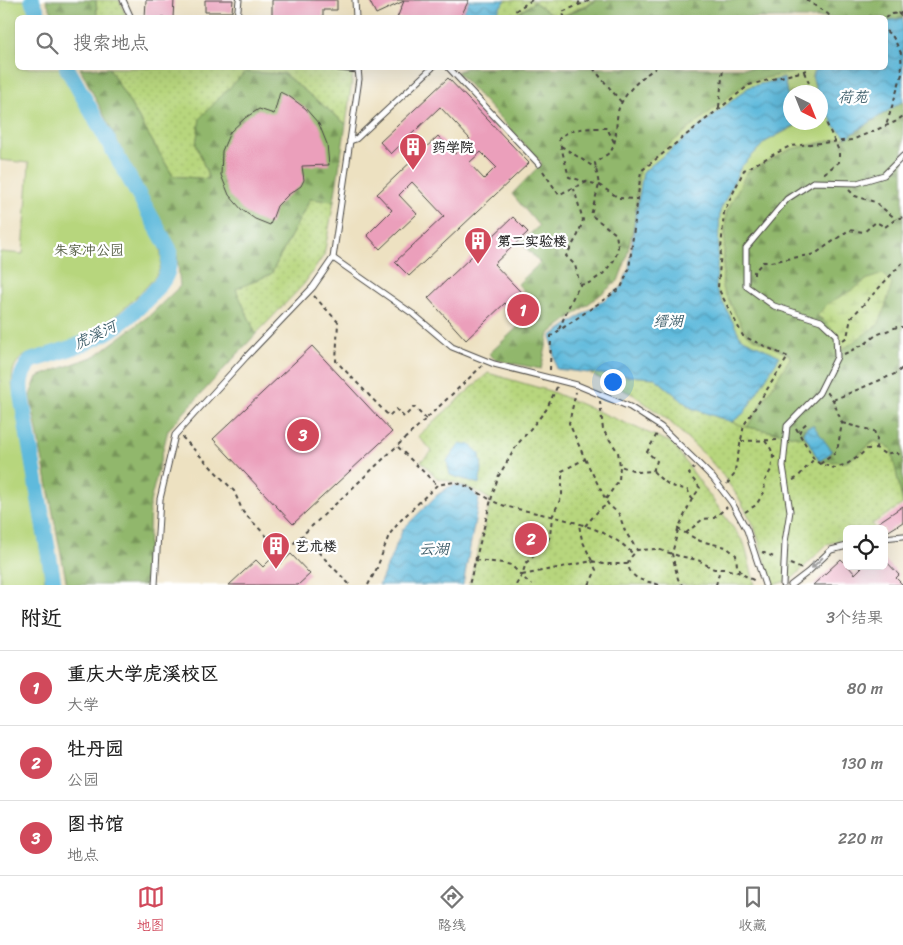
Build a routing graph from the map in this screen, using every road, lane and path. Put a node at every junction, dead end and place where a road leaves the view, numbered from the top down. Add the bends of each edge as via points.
1 (122, 0) edge
2 (239, 0) edge
3 (355, 0) edge
4 (532, 0) edge
5 (580, 0) edge
6 (591, 0) edge
7 (806, 0) edge
8 (578, 5) junction
9 (898, 13) junction
10 (903, 13) edge
11 (130, 15) edge
12 (237, 15) edge
13 (356, 15) edge
14 (513, 15) edge
15 (563, 15) edge
16 (829, 15) edge
17 (888, 16) edge
18 (903, 18) edge
19 (888, 33) edge
20 (358, 70) edge
21 (430, 70) edge
22 (451, 70) edge
23 (595, 70) edge
24 (653, 70) edge
25 (723, 70) edge
26 (804, 71) joint
27 (810, 85) edge
28 (622, 103) junction
29 (719, 109) junction
30 (903, 116) edge
31 (886, 126) junction
32 (828, 127) edge
33 (350, 141) junction
34 (614, 142) junction
35 (835, 142) junction
36 (560, 146) junction
37 (903, 156) edge
38 (538, 164) joint
39 (596, 169) junction
40 (587, 182) junction
41 (813, 182) junction
42 (843, 182) junction
43 (599, 185) junction
44 (574, 189) junction
45 (637, 199) junction
46 (903, 217) edge
47 (896, 219) junction
48 (333, 258) junction
49 (903, 262) edge
50 (580, 285) junction
51 (746, 286) junction
52 (309, 291) junction
53 (903, 327) edge
54 (558, 332) junction
55 (836, 344) junction
56 (837, 357) junction
57 (487, 361) junction
58 (903, 367) edge
59 (550, 377) junction
60 (560, 380) junction
61 (578, 385) junction
62 (600, 394) junction
63 (426, 419) junction
64 (792, 421) junction
65 (808, 422) dead end
66 (842, 424) junction
67 (661, 427) junction
68 (178, 432) junction
69 (799, 433) junction
70 (786, 440) junction
71 (741, 441) junction
72 (764, 441) junction
73 (397, 446) junction
74 (876, 448) junction
75 (784, 456) junction
76 (773, 457) junction
77 (903, 457) edge
78 (814, 459) junction
79 (585, 460) junction
80 (698, 463) junction
81 (820, 464) junction
82 (620, 466) junction
83 (653, 471) junction
84 (786, 484) junction
85 (437, 485) junction
86 (722, 490) junction
87 (606, 499) junction
88 (692, 499) junction
89 (492, 500) junction
90 (732, 503) junction
91 (608, 504) junction
92 (739, 516) junction
93 (552, 517) junction
94 (579, 524) junction
95 (585, 526) junction
96 (678, 530) junction
97 (686, 533) junction
98 (302, 536) junction
99 (903, 536) edge
100 (888, 538) edge
101 (843, 547) edge
102 (753, 548) junction
103 (637, 550) junction
104 (283, 553) junction
105 (633, 554) junction
106 (672, 554) junction
107 (276, 560) dead end
108 (476, 560) junction
109 (592, 561) junction
110 (785, 562) junction
111 (628, 564) junction
112 (720, 569) junction
113 (742, 574) junction
114 (522, 575) junction
115 (155, 585) edge
116 (350, 585) edge
117 (368, 585) edge
118 (469, 585) edge
119 (516, 585) edge
120 (531, 585) edge
121 (589, 585) edge
122 (659, 585) edge
123 (682, 585) edge
124 (716, 585) edge
125 (761, 585) edge
126 (765, 585) edge
127 (783, 585) edge
128 (791, 585) edge

1 - 11 lane
2 - 12 lane
3 - 13 lane
4 - 14 path
5 - 8 path
6 - 8 path
7 - 16 path
8 - 15 path via 562,12
9 - 10 path
9 - 17 path
9 - 18 path
19 - 31 path via 901,53 902,74
20 - 33 lane
21 - 33 lane
22 - 38 lane
23 - 28 path
24 - 28 path via 643,76
25 - 29 path
26 - 27 path
26 - 29 path via 749,85
28 - 34 path
29 - 45 path via 642,171
30 - 31 path
31 - 35 path via 852,140
32 - 35 path
33 - 48 lane
34 - 36 path via 607,128 589,128 564,133 559,139
34 - 39 path via 612,150 595,163
35 - 41 path via 839,151 838,162
35 - 71 path via 790,146 744,170 724,212 718,288 742,336 788,357 744,426
36 - 39 path
36 - 40 path via 569,177
37 - 42 lane via 884,175 857,183
38 - 44 path via 559,195
39 - 43 path
40 - 43 path
40 - 44 path
41 - 42 lane
41 - 51 lane via 787,199 746,248
42 - 47 path via 856,196 875,202
43 - 45 path via 619,198
43 - 50 path via 591,215 616,234 618,247 615,259 603,274
44 - 50 path via 583,220 566,256 575,265
45 - 54 path via 629,269 621,288
46 - 47 path
47 - 51 path via 885,227 876,222 864,232 849,230 815,254 763,262
48 - 52 lane
48 - 57 lane via 413,314 452,347
49 - 55 path via 851,318 846,337
50 - 54 path via 572,296
51 - 55 lane via 774,306 820,321 836,335
52 - 63 path via 338,322 336,361 389,416 396,409 404,417 414,408
52 - 68 lane
53 - 56 path via 876,335 866,344
54 - 59 path via 551,336
55 - 56 lane
56 - 64 lane via 819,393
57 - 59 lane
57 - 63 path
58 - 66 path via 897,373 833,400
59 - 60 lane
60 - 61 lane
60 - 89 path via 546,410 517,445 498,477
61 - 62 lane
61 - 79 path via 569,423
62 - 67 lane via 630,407
62 - 82 path via 602,430 618,452
63 - 73 path
64 - 69 path
64 - 70 lane via 787,426
65 - 69 path
66 - 74 path via 874,431
66 - 81 path via 834,454
67 - 80 lane
67 - 83 path via 646,452 657,461
68 - 104 path via 234,491 244,512
68 - 115 lane via 160,499
69 - 78 path
70 - 72 path
70 - 75 lane
71 - 72 path
71 - 86 path via 734,475
72 - 76 path
73 - 85 path
73 - 98 path
74 - 77 path via 885,454 895,452
74 - 81 path via 867,448 848,464 835,468
75 - 76 path
75 - 84 lane
76 - 92 path via 771,470 764,482 765,491 756,505
78 - 81 path
78 - 84 path via 797,478
79 - 87 path
79 - 93 path via 562,471 562,496
80 - 86 lane
80 - 88 path via 689,474 700,488
82 - 83 path via 639,472
82 - 87 path via 619,480
83 - 88 path via 662,481 687,489
84 - 110 lane via 790,511
85 - 89 path via 454,482
85 - 117 path via 390,535
86 - 90 lane
87 - 91 path
88 - 96 path
89 - 93 path
89 - 108 path
90 - 92 lane
90 - 97 path via 714,518 703,519
91 - 95 path
91 - 103 path via 619,514
92 - 102 lane
93 - 94 path
93 - 114 path via 550,536 545,546 526,563
94 - 95 path
94 - 109 path
95 - 105 path via 620,542
96 - 97 path
96 - 106 path
97 - 113 path via 700,541 726,547 736,556
98 - 104 path
98 - 116 path
99 - 100 lane
101 -> 128 lane via 830,550
102 - 110 path
102 - 126 lane
103 - 105 path
103 - 106 path via 657,549
104 - 107 path
105 - 111 path
106 - 112 path
106 - 123 path
108 - 114 path via 511,565
108 - 118 path
109 - 111 path
109 - 114 path
109 - 121 path via 596,570
110 - 127 lane
111 - 122 path via 638,579
112 - 113 path
112 - 124 path
113 - 125 path
114 - 119 path
114 - 120 path

